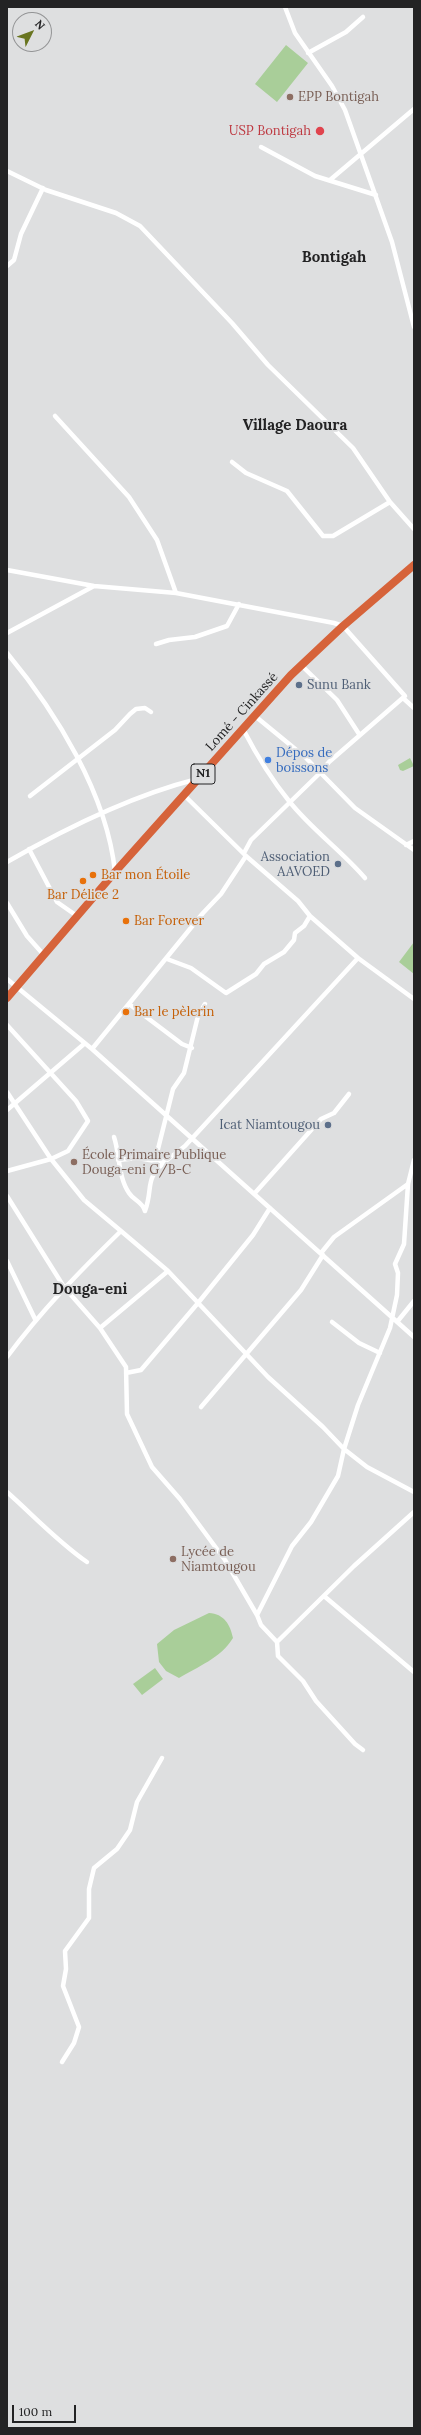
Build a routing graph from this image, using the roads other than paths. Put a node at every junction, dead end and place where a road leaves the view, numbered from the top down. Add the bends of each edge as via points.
1 (285, 7) edge
2 (363, 17) dead end
3 (308, 53) junction
4 (414, 108) edge
5 (261, 147) dead end
6 (360, 154) junction
7 (7, 171) edge
8 (330, 180) junction
9 (43, 188) junction
10 (376, 195) junction
11 (7, 266) edge
12 (414, 327) edge
13 (55, 416) dead end
14 (232, 462) dead end
15 (390, 502) junction
16 (414, 529) edge
17 (414, 565) edge
18 (7, 570) edge
19 (94, 586) junction
20 (176, 593) junction
21 (239, 604) junction
22 (343, 626) junction
23 (7, 633) edge
24 (156, 644) dead end
25 (7, 653) edge
26 (301, 665) junction
27 (403, 698) junction
28 (414, 708) edge
29 (151, 712) dead end
30 (255, 716) junction
31 (243, 729) junction
32 (360, 734) junction
33 (78, 758) junction
34 (320, 774) junction
35 (199, 778) junction
36 (30, 796) dead end
37 (185, 796) junction
38 (289, 802) junction
39 (101, 815) junction
40 (414, 841) edge
41 (406, 845) junction
42 (29, 849) junction
43 (414, 850) edge
44 (245, 855) junction
45 (7, 862) edge
46 (115, 872) junction
47 (365, 878) dead end
48 (7, 903) edge
49 (77, 916) junction
50 (310, 916) junction
51 (43, 954) junction
52 (358, 958) junction
53 (167, 960) junction
54 (7, 979) edge
55 (15, 987) junction
56 (7, 998) edge
57 (414, 999) edge
58 (130, 1004) junction
59 (205, 1004) dead end
60 (7, 1025) edge
61 (84, 1044) junction
62 (192, 1048) junction
63 (92, 1049) junction
64 (50, 1074) junction
65 (7, 1092) edge
66 (349, 1094) dead end
67 (15, 1102) junction
68 (7, 1110) edge
69 (167, 1117) junction
70 (114, 1138) dead end
71 (192, 1140) junction
72 (51, 1159) junction
73 (118, 1160) junction
74 (167, 1160) junction
75 (414, 1160) edge
76 (155, 1161) junction
77 (7, 1171) edge
78 (408, 1184) junction
79 (254, 1194) junction
80 (7, 1196) edge
81 (270, 1208) junction
82 (121, 1231) junction
83 (322, 1254) junction
84 (7, 1261) edge
85 (168, 1271) junction
86 (64, 1287) junction
87 (414, 1301) edge
88 (198, 1303) junction
89 (35, 1319) junction
90 (395, 1320) junction
91 (332, 1322) dead end
92 (100, 1328) junction
93 (414, 1338) edge
94 (380, 1353) junction
95 (246, 1354) junction
96 (7, 1357) edge
97 (126, 1373) junction
98 (201, 1406) dead end
99 (344, 1449) junction
100 (7, 1492) edge
101 (414, 1492) edge
102 (414, 1512) edge
103 (87, 1562) dead end
104 (324, 1596) junction
105 (257, 1615) junction
106 (277, 1642) junction
107 (414, 1672) edge
108 (363, 1750) dead end
109 (162, 1758) dead end
110 (62, 2062) dead end

1 - 3 street via 295,33
2 - 3 street via 346,32
3 - 6 street via 332,86 345,110
4 - 6 street
5 - 8 street via 303,171
6 - 8 street
6 - 10 street
7 - 9 street
8 - 10 street
9 - 11 street via 21,234 14,260
9 - 15 street via 116,213 140,226 268,365 353,448
10 - 12 street
13 - 20 street via 129,497 157,540
14 - 15 street via 246,473 287,491 323,536 328,537
15 - 16 street
17 - 22 highway, Lomé - Cinkassé / N1
18 - 19 street
19 - 20 street
19 - 23 street
20 - 21 street
21 - 22 street
21 - 24 street via 227,626 195,637
22 - 26 highway, Lomé - Cinkassé / N1
22 - 27 street via 405,696
25 - 33 street via 65,732
26 - 30 highway, Lomé - Cinkassé / N1
26 - 32 street via 337,700
27 - 28 street
27 - 32 street
29 - 33 street via 145,708 136,709 115,730
30 - 31 highway, Lomé - Cinkassé / N1
30 - 34 street via 304,757
31 - 35 highway, Lomé - Cinkassé / N1
31 - 38 street via 265,768
32 - 34 street via 329,762
33 - 36 street
33 - 39 street
34 - 38 street
34 - 41 street via 355,808
35 - 37 highway, Lomé - Cinkassé / N1
35 - 39 street via 160,789
37 - 44 street
37 - 46 highway, Lomé - Cinkassé / N1
38 - 44 street via 251,840
38 - 47 street via 347,857
39 - 42 street via 54,834
39 - 46 street via 112,848
40 - 41 street
41 - 43 street
42 - 45 street
42 - 49 street via 57,902
44 - 50 street via 298,901
44 - 53 street via 222,894
46 - 49 highway, Lomé - Cinkassé / N1
48 - 51 street via 27,936
49 - 51 highway, Lomé - Cinkassé / N1
50 - 52 street
50 - 53 street via 304,926 295,933 294,940 284,952 264,964 256,974 226,992 191,968
51 - 55 highway, Lomé - Cinkassé / N1
52 - 57 street
52 - 71 street
53 - 58 street
54 - 55 street
55 - 56 highway, Lomé - Cinkassé / N1
55 - 61 street
58 - 62 street via 182,1044
58 - 63 street
59 - 62 street via 198,1016
60 - 64 street
61 - 63 street
61 - 64 street
62 - 69 street via 184,1073 173,1089
63 - 69 street
64 - 67 street
64 - 72 street via 76,1102 88,1121 68,1151
65 - 67 street
66 - 79 street via 334,1113 322,1119
67 - 68 street
67 - 72 street
69 - 71 street
69 - 76 street
70 - 73 street via 119,1152
71 - 74 street
71 - 79 street
72 - 77 street
72 - 82 street via 84,1200
73 - 74 street via 129,1193 143,1204 145,1211 149,1199 149,1182 153,1173
73 - 76 street via 138,1158
74 - 76 street
75 - 78 street
78 - 83 street via 334,1237
78 - 90 street via 404,1244 395,1264 398,1273
79 - 81 street
80 - 86 street
81 - 83 street
81 - 88 street via 253,1235
82 - 85 street
82 - 86 street
83 - 90 street
83 - 95 street via 301,1290
84 - 89 street
85 - 88 street
85 - 92 street
86 - 89 street
86 - 92 street
87 - 90 street
88 - 95 street
88 - 97 street via 141,1370
89 - 96 street
90 - 93 street
90 - 94 street
91 - 94 street via 359,1344
92 - 97 street via 126,1367
94 - 99 street via 358,1404
95 - 98 street
95 - 99 street
97 - 105 street via 126,1414 152,1467 180,1499 225,1560
99 - 101 street via 367,1467
99 - 105 street via 338,1476 311,1522 292,1546
100 - 103 street via 60,1539 64,1546
102 - 104 street
104 - 106 street
104 - 107 street
105 - 106 street via 261,1626
106 - 108 street via 278,1656
109 - 110 street via 137,1802 130,1830 117,1849 94,1868 89,1889 89,1918 65,1951 66,1969 63,1986 79,2027 76,2038

